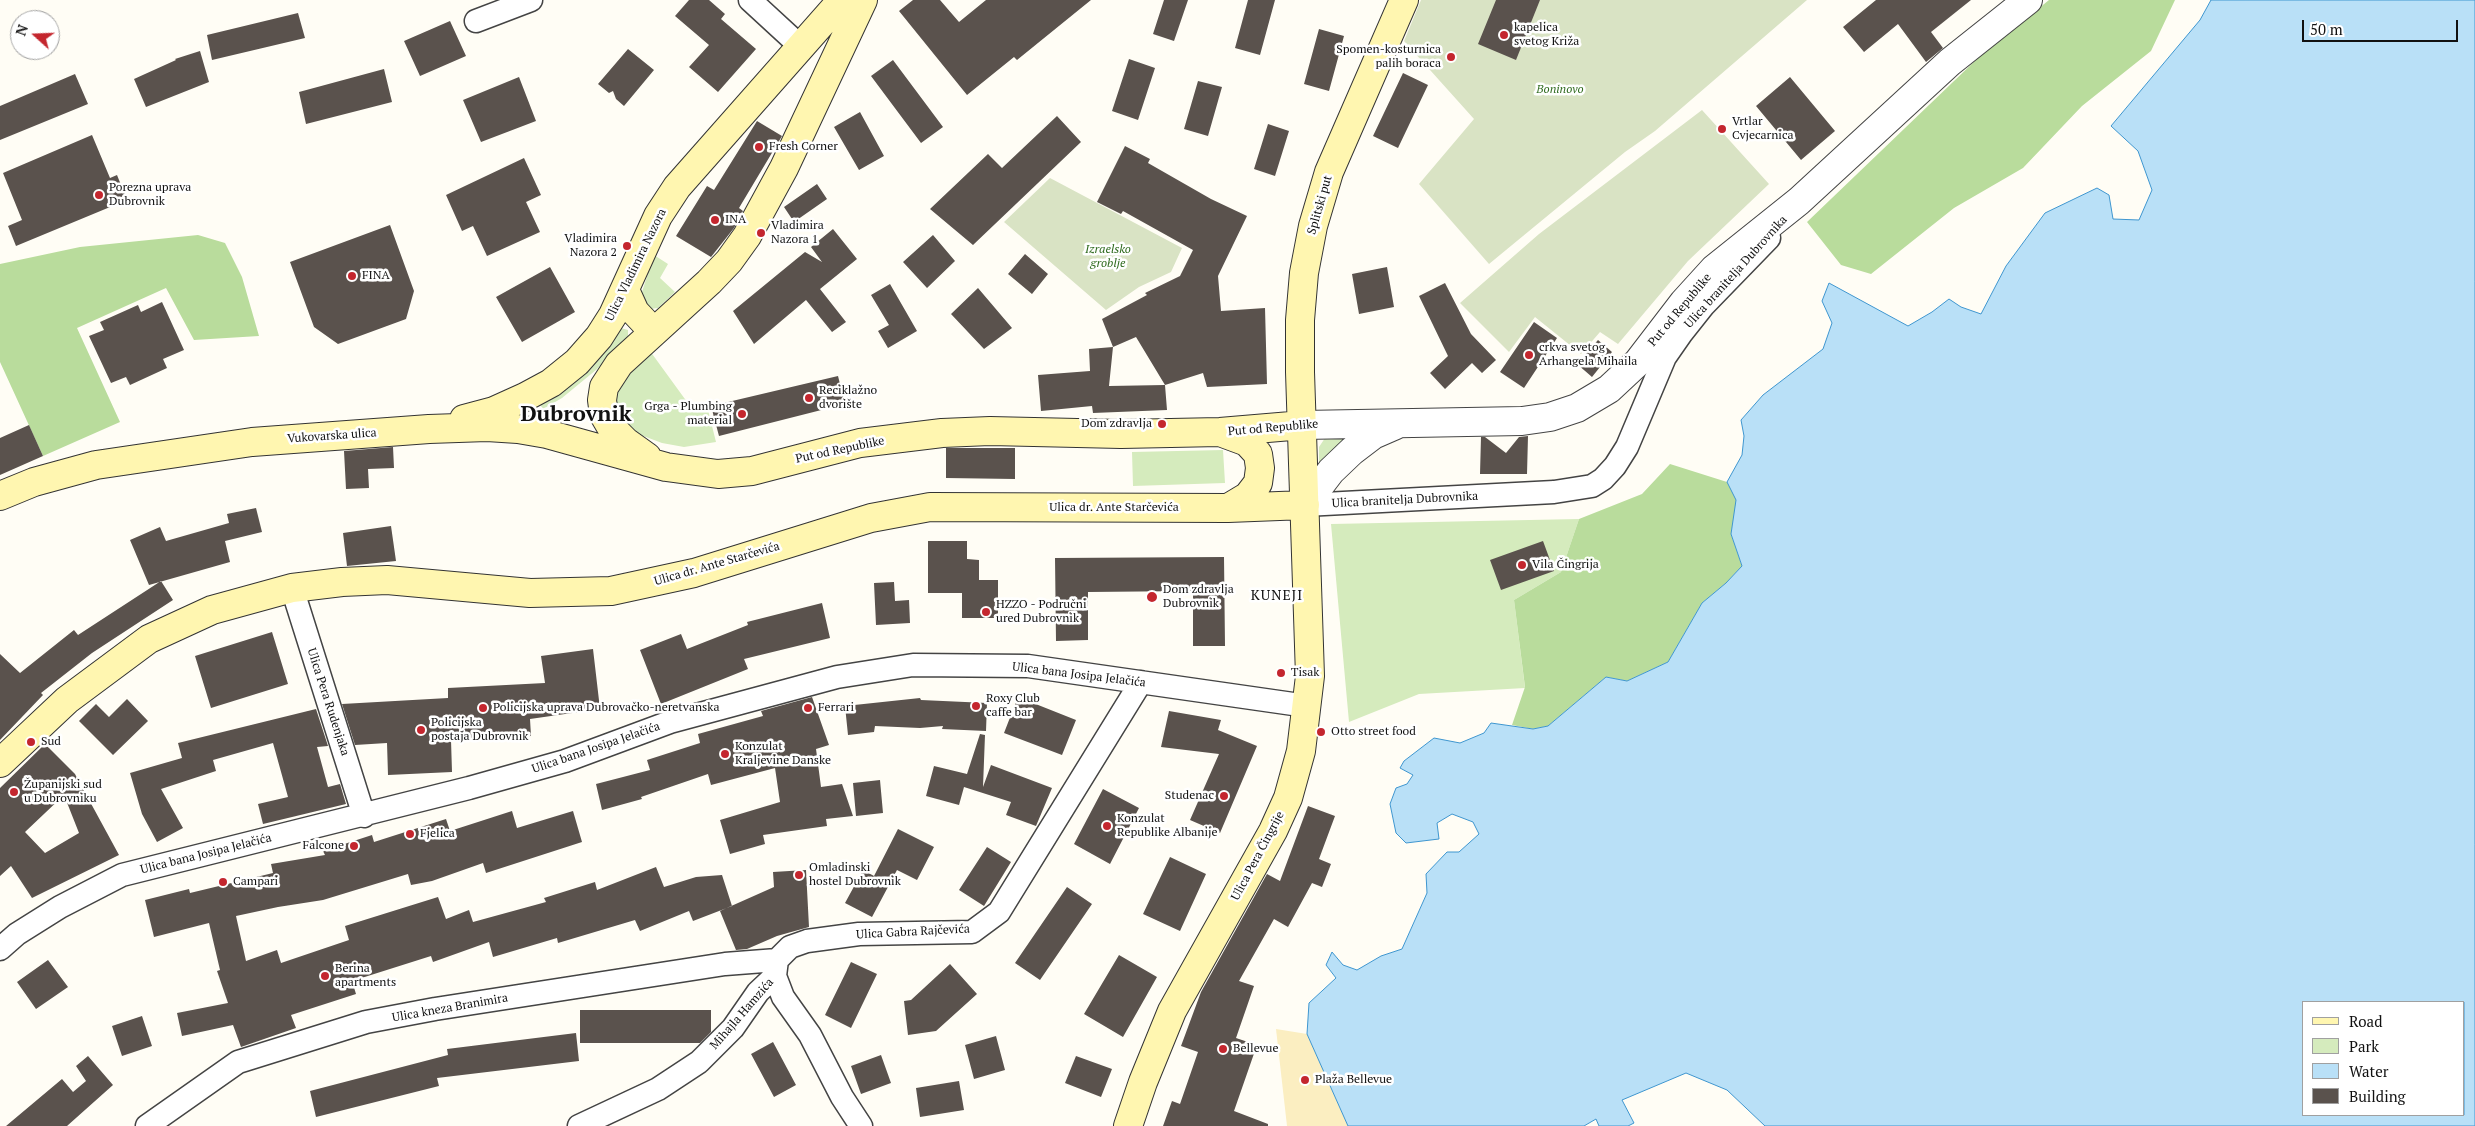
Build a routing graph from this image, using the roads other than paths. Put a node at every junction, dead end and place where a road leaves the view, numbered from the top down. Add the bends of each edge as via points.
1 (531, 0) edge
2 (750, 0) edge
3 (842, 0) edge
4 (863, 0) edge
5 (1404, 0) edge
6 (2028, 0) edge
7 (476, 20) dead end
8 (800, 46) junction
9 (831, 67) junction
10 (1799, 201) junction
11 (626, 290) junction
12 (653, 331) junction
13 (1400, 423) junction
14 (1302, 424) junction
15 (429, 429) junction
16 (1220, 432) junction
17 (666, 467) junction
18 (0, 496) edge
19 (1305, 505) junction
20 (1228, 508) junction
21 (292, 588) junction
22 (1142, 682) junction
23 (1307, 706) junction
24 (0, 762) edge
25 (364, 816) junction
26 (0, 949) edge
27 (776, 968) junction
28 (147, 1126) edge
29 (579, 1126) edge
30 (861, 1126) edge
31 (1128, 1126) edge

1 - 7 street
2 - 8 street
3 - 8 main road, Ulica Vladimira Nazora
4 - 9 main road
5 - 14 main road, Splitski put via 1329,172 1313,226 1300,320
6 - 10 street, Ulica branitelja Dubrovnika via 1950,62
8 - 9 main road
8 - 11 main road, Ulica Vladimira Nazora via 677,186 644,243
9 - 12 main road via 776,184 747,236 709,282
10 - 13 street, Put od Republike via 1714,270 1684,302 1638,362 1609,389 1577,408 1550,417 1522,420
10 - 19 street, Ulica branitelja Dubrovnika via 1681,334 1666,357 1627,447 1615,466 1592,486 1554,492
11 - 12 main road via 635,312
11 - 15 main road, Ulica Vladimira Nazora via 599,337 577,362 551,383 494,411
12 - 17 main road via 611,374 602,400 604,415 626,442
13 - 14 street, Put od Republike
13 - 19 street via 1373,435 1352,451 1331,471
14 - 16 main road, Put od Republike
14 - 19 main road, Splitski put
15 - 17 main road, Vukovarska ulica via 518,429
15 - 18 main road, Vukovarska ulica via 252,442 96,465 34,482
16 - 17 main road, Put od Republike via 942,433 860,443 735,473
16 - 20 main road via 1247,442 1258,454 1260,468 1258,483 1248,496
19 - 20 main road, Ulica dr. Ante Starčevića
19 - 23 main road, Ulica Pera Čingrije via 1310,676
20 - 21 main road, Ulica dr. Ante Starčevića via 930,507 871,518 694,573 611,591 530,593 387,580
21 - 24 main road, Ulica dr. Ante Starčevića via 212,610 149,639 67,700
21 - 25 street, Ulica Pera Rudenjaka
22 - 23 street, Ulica bana Josipa Jelačića
22 - 25 street, Ulica bana Josipa Jelačića via 1018,666 913,664 837,676 670,722 565,761
22 - 27 street, Ulica Gabra Rajčevića via 999,912 972,932 859,934 807,941 790,947
23 - 31 main road, Ulica Pera Čingrije via 1301,751 1288,798 1274,831 1172,1011
25 - 26 street, Ulica bana Josipa Jelačića via 122,875 60,907
27 - 28 street, Ulica kneza Branimira via 725,964 366,1022 238,1062
27 - 29 street, Mihajla Hamzića via 733,1028 700,1062 658,1089
27 - 30 street via 783,998 810,1035

